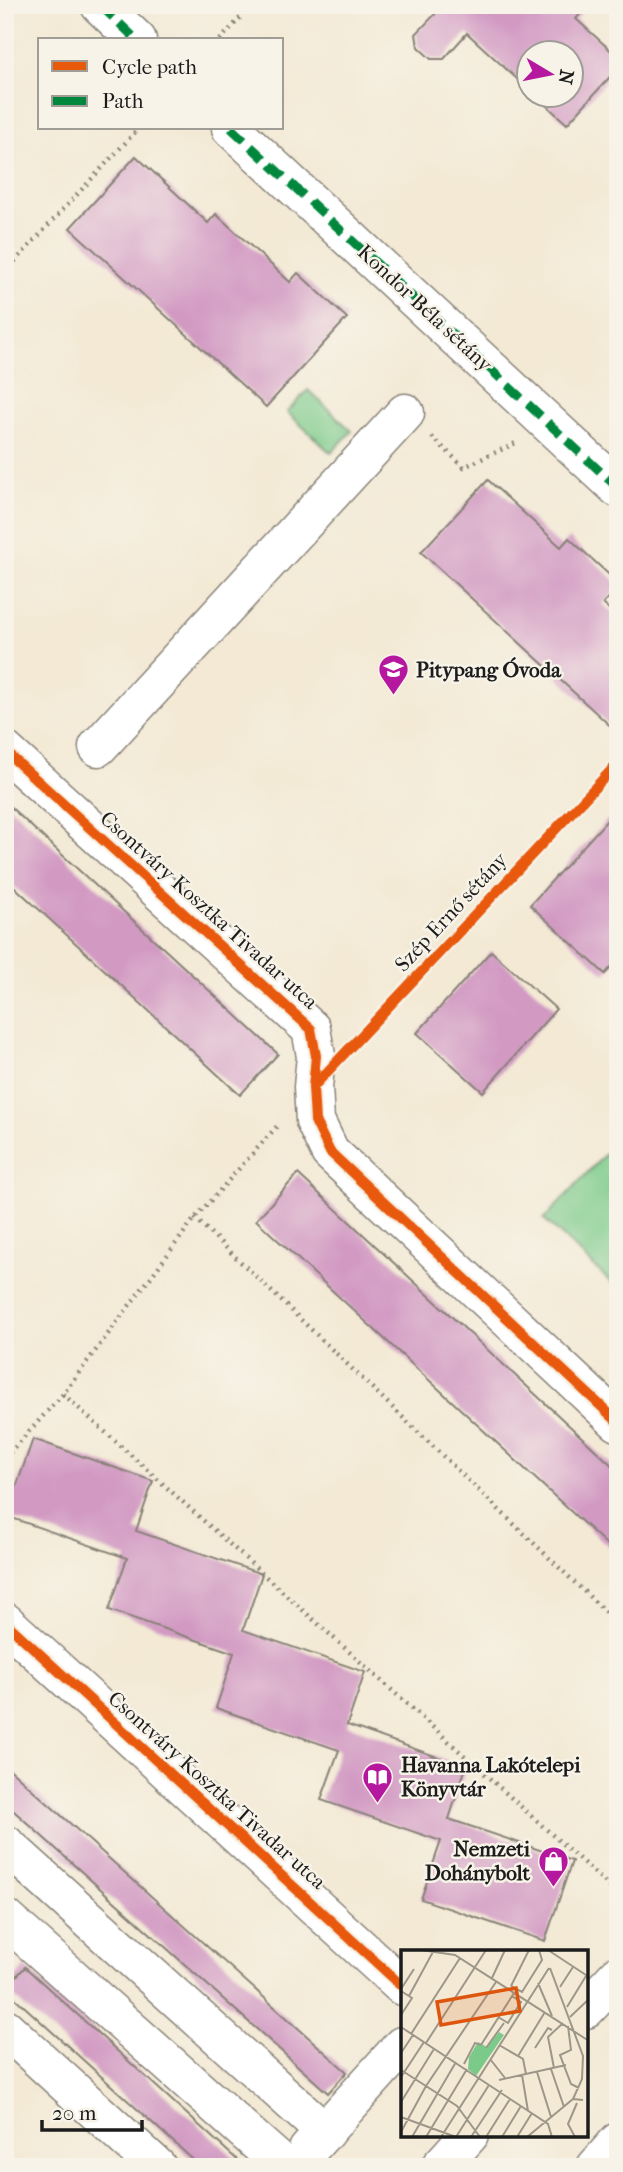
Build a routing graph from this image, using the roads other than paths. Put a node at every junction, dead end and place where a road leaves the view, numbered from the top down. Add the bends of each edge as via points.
1 (100, 5) edge
2 (135, 38) edge
3 (233, 130) edge
4 (405, 413) road end
5 (618, 488) edge
6 (98, 747) dead end
7 (5, 751) edge
8 (618, 1422) edge
9 (5, 1622) edge
10 (5, 1844) edge
11 (12, 1938) edge
12 (618, 1975) edge
13 (401, 1985) edge
14 (588, 2007) edge
15 (5, 2028) edge
16 (401, 2047) edge
17 (325, 2132) junction
18 (467, 2137) edge
19 (618, 2141) edge
20 (157, 2167) edge
21 (285, 2167) edge
22 (293, 2167) edge
23 (440, 2167) edge
24 (596, 2167) edge

1 - 2 street
3 - 5 street, Kondor Béla sétány
4 - 6 street
7 - 8 street, Csontváry Kosztka Tivadar utca via 311,1029 316,1056 315,1121 330,1152
9 - 13 street, Csontváry Kosztka Tivadar utca
10 - 17 street
11 - 21 street
12 - 14 street
15 - 20 street
16 - 17 street
17 - 22 street
18 - 23 street
19 - 24 street

